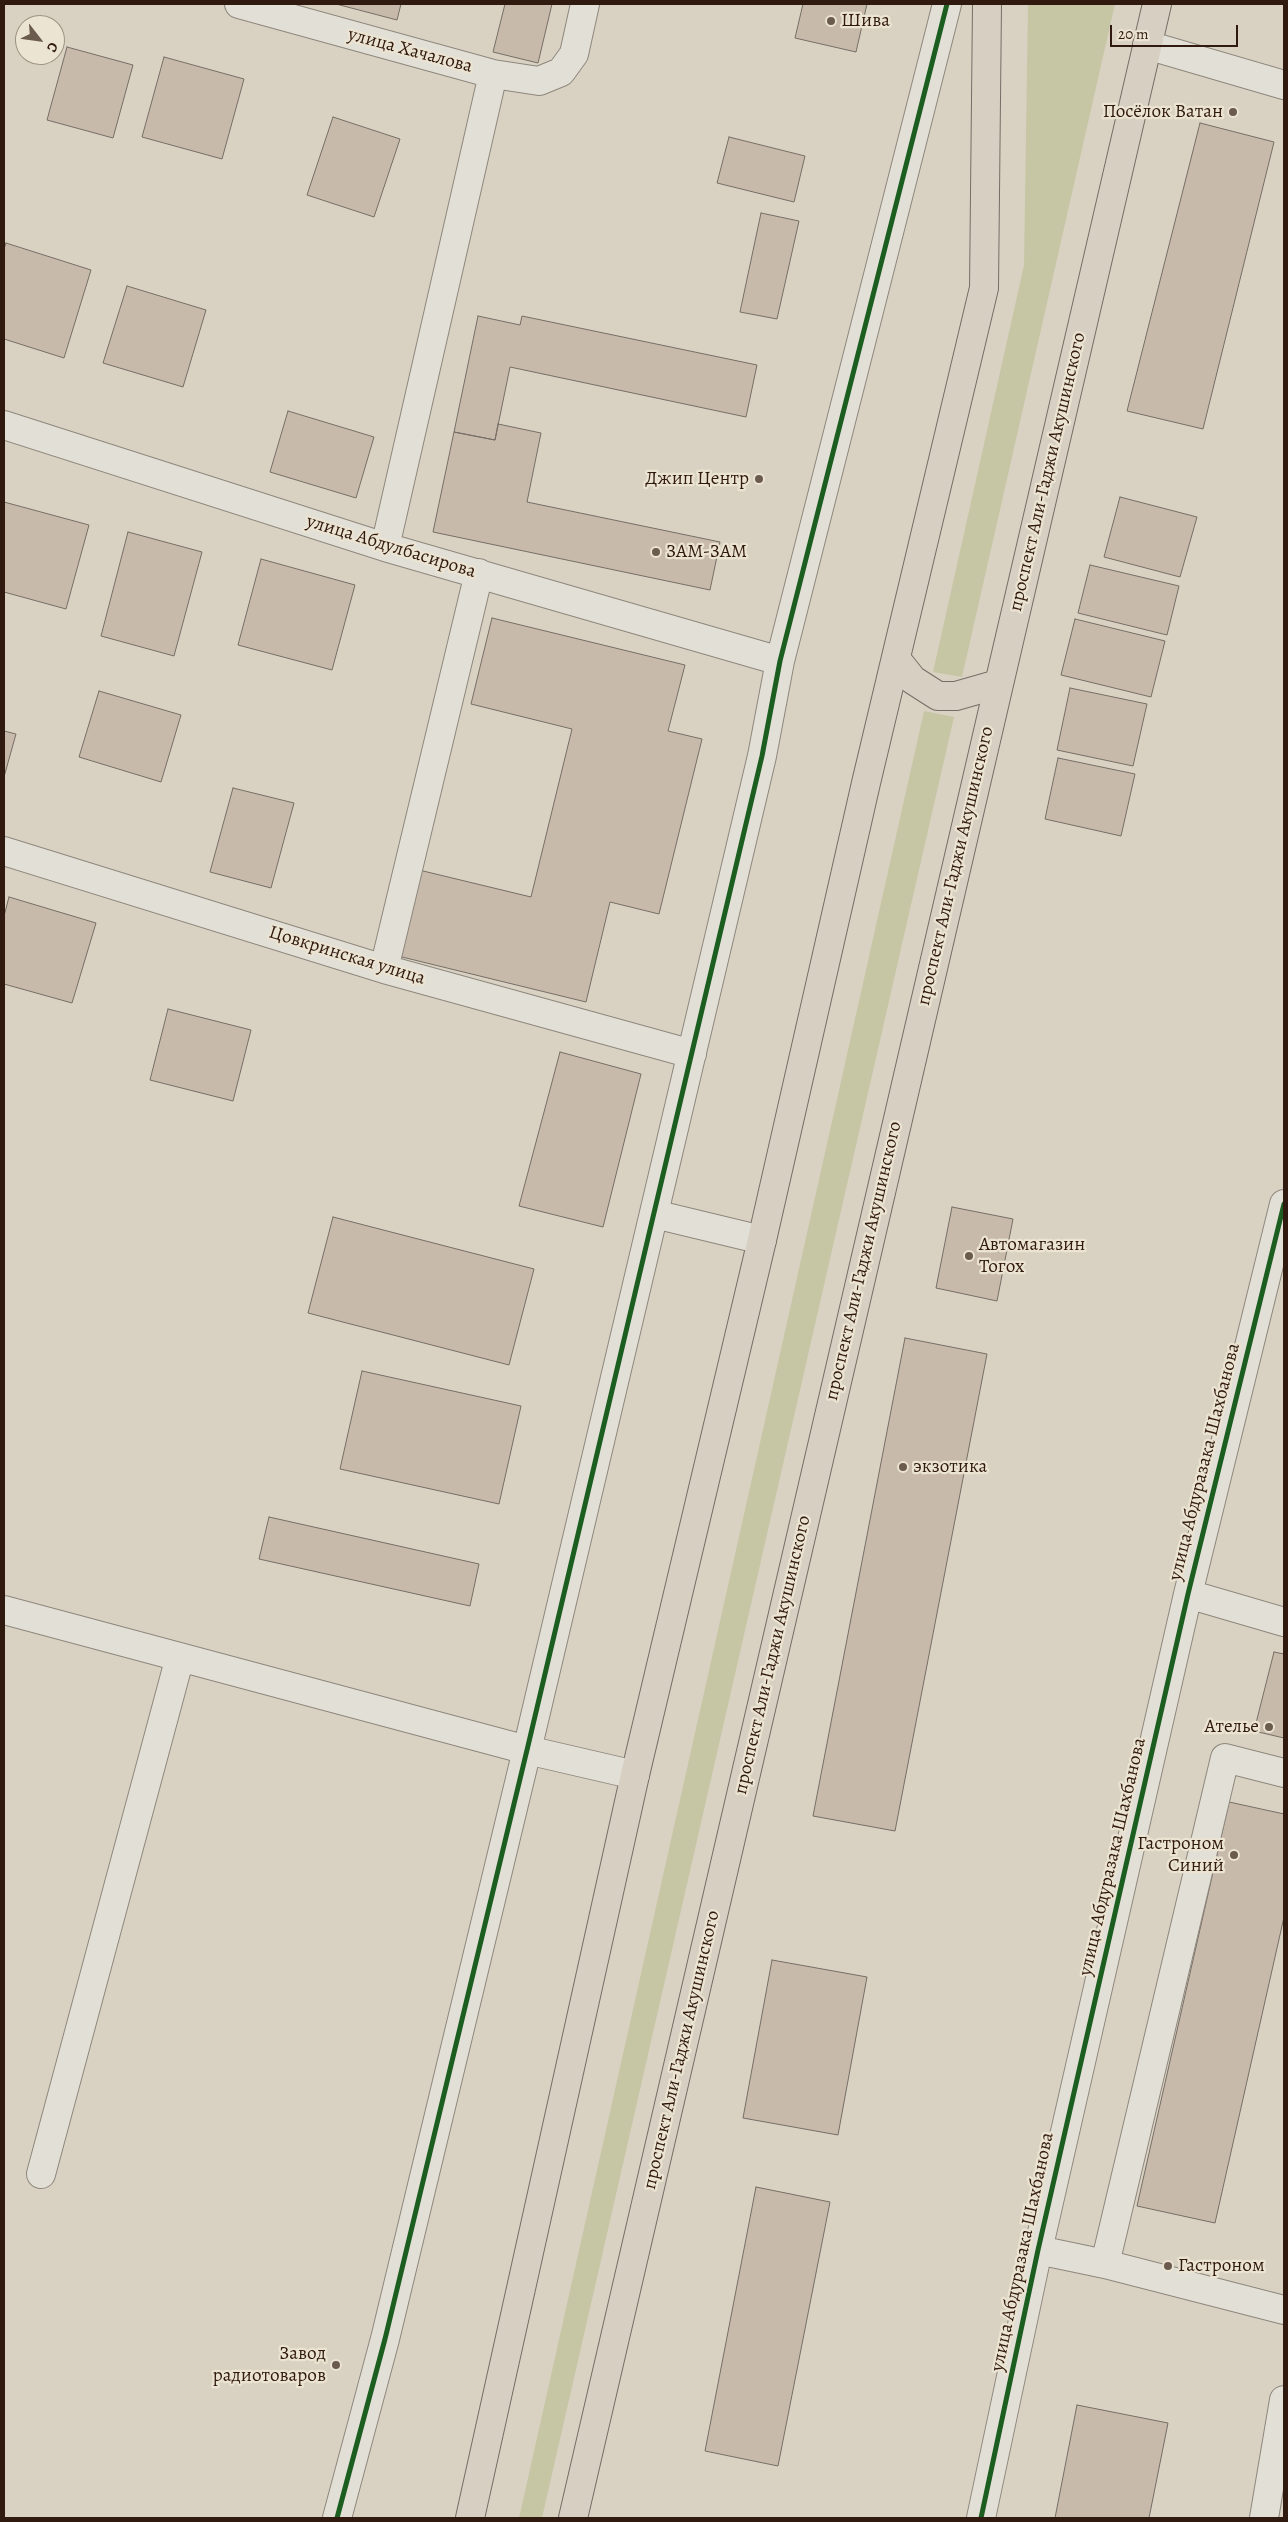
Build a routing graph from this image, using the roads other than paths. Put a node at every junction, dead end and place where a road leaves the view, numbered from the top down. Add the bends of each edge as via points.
1 (239, 4) edge
2 (585, 4) edge
3 (947, 4) edge
4 (987, 4) edge
5 (1157, 4) edge
6 (1147, 45) junction
7 (493, 74) junction
8 (1284, 85) edge
9 (4, 425) edge
10 (385, 547) junction
11 (478, 573) junction
12 (897, 660) junction
13 (780, 661) junction
14 (998, 684) junction
15 (4, 851) edge
16 (384, 969) junction
17 (692, 1054) junction
18 (1284, 1204) edge
19 (654, 1214) junction
20 (762, 1240) junction
21 (1188, 1594) junction
22 (4, 1610) edge
23 (1284, 1622) edge
24 (180, 1657) junction
25 (528, 1750) junction
26 (1284, 1773) edge
27 (635, 1775) junction
28 (41, 2174) dead end
29 (1038, 2250) junction
30 (1105, 2264) junction
31 (1284, 2310) edge
32 (1284, 2400) edge
33 (337, 2518) edge
34 (470, 2518) edge
35 (573, 2518) edge
36 (981, 2518) edge
37 (1264, 2518) edge

1 - 7 street, улица Хачалова
2 - 7 street, улица Хачалова via 574,54 561,72 539,81
3 - 13 street
4 - 12 highway via 984,288
5 - 6 highway, проспект Али-Гаджи Акушинского
6 - 8 street
6 - 14 highway, проспект Али-Гаджи Акушинского
7 - 10 street
9 - 10 street, улица Абдулбасирова
10 - 11 street, улица Абдулбасирова
11 - 13 street, улица Абдулбасирова
11 - 16 street
12 - 14 highway via 913,680 938,696 956,696
12 - 20 highway
13 - 17 street via 762,756
14 - 35 highway, проспект Али-Гаджи Акушинского
15 - 16 street, Цовкринская улица
16 - 17 street, Цовкринская улица
17 - 19 street
18 - 21 street, улица Абдуразака Шахбанова
19 - 20 street
19 - 25 street
20 - 27 highway
21 - 23 street
21 - 29 street, улица Абдуразака Шахбанова
22 - 24 street
24 - 25 street
24 - 28 street
25 - 27 street
25 - 33 street via 385,2339
26 - 30 street via 1225,1758
27 - 34 highway
29 - 30 street
29 - 36 street, улица Абдуразака Шахбанова
30 - 31 street
32 - 37 street

